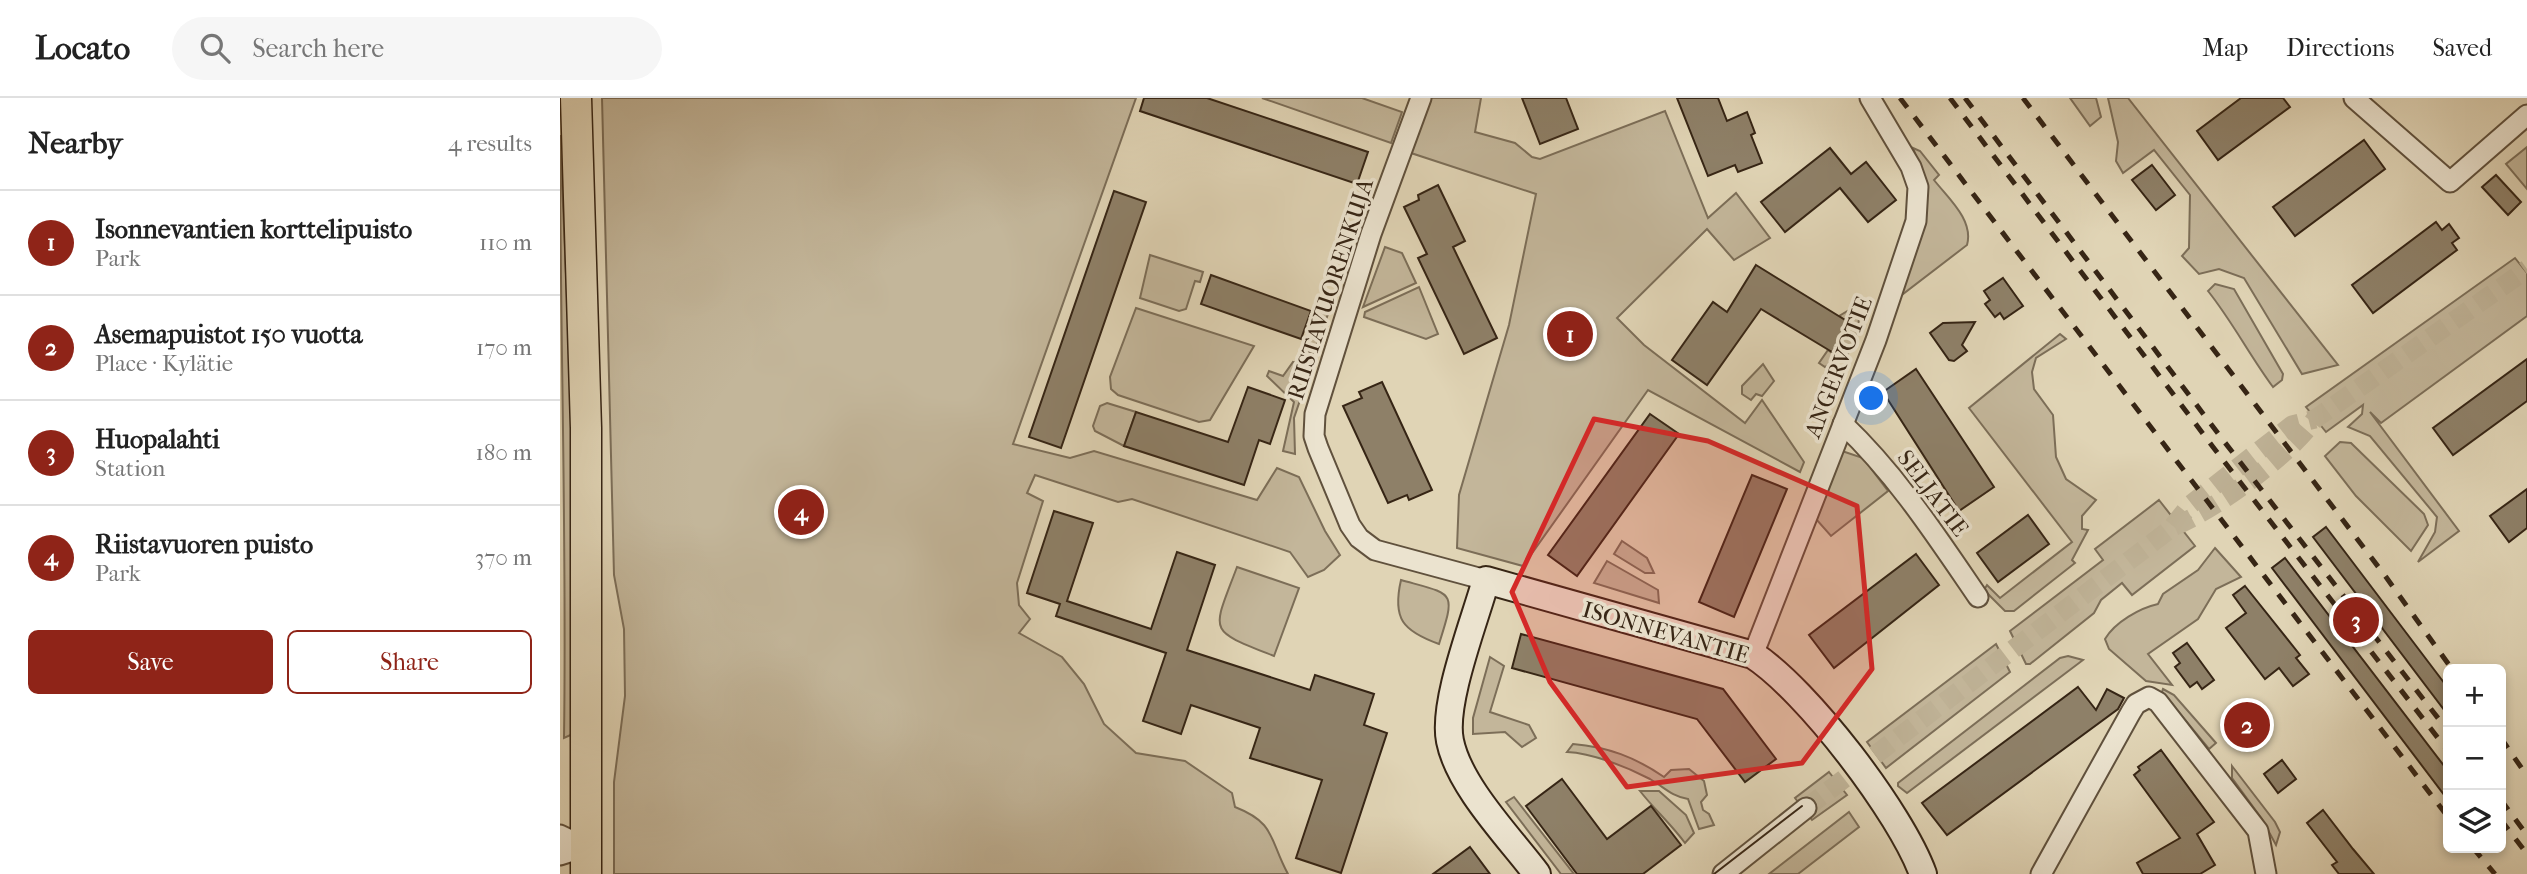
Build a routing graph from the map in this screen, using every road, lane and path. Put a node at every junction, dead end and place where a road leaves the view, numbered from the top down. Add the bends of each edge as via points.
1 (576, 98) edge
2 (1421, 98) edge
3 (1870, 98) edge
4 (2354, 98) edge
5 (2527, 115) edge
6 (1843, 424) junction
7 (1391, 554) joint
8 (1486, 580) junction
9 (1978, 597) dead end
10 (1753, 655) junction
11 (1806, 808) tunnel mouth
12 (573, 853) edge
13 (1537, 874) edge
14 (1723, 874) edge
15 (1923, 874) edge
16 (2040, 874) edge
17 (2266, 874) edge

1 - 12 main road via 587,480
2 - 7 street, RIISTAVUORENKUJA via 1371,234 1314,424 1318,449 1350,524 1375,550
3 - 6 street, ANGERVOTIE via 1911,167 1918,206 1911,239
4 - 5 street via 2450,182
6 - 9 street, SELJATIE via 1898,485
6 - 10 street, ANGERVOTIE
7 - 8 street, ISONNEVANTIE
8 - 10 street, ISONNEVANTIE
8 - 13 street via 1450,707 1450,741 1463,776
10 - 15 street, ISONNEVANTIE via 1786,679 1808,704 1896,821
11 - 14 street
16 - 17 street via 2131,712 2149,697 2158,702 2258,831

